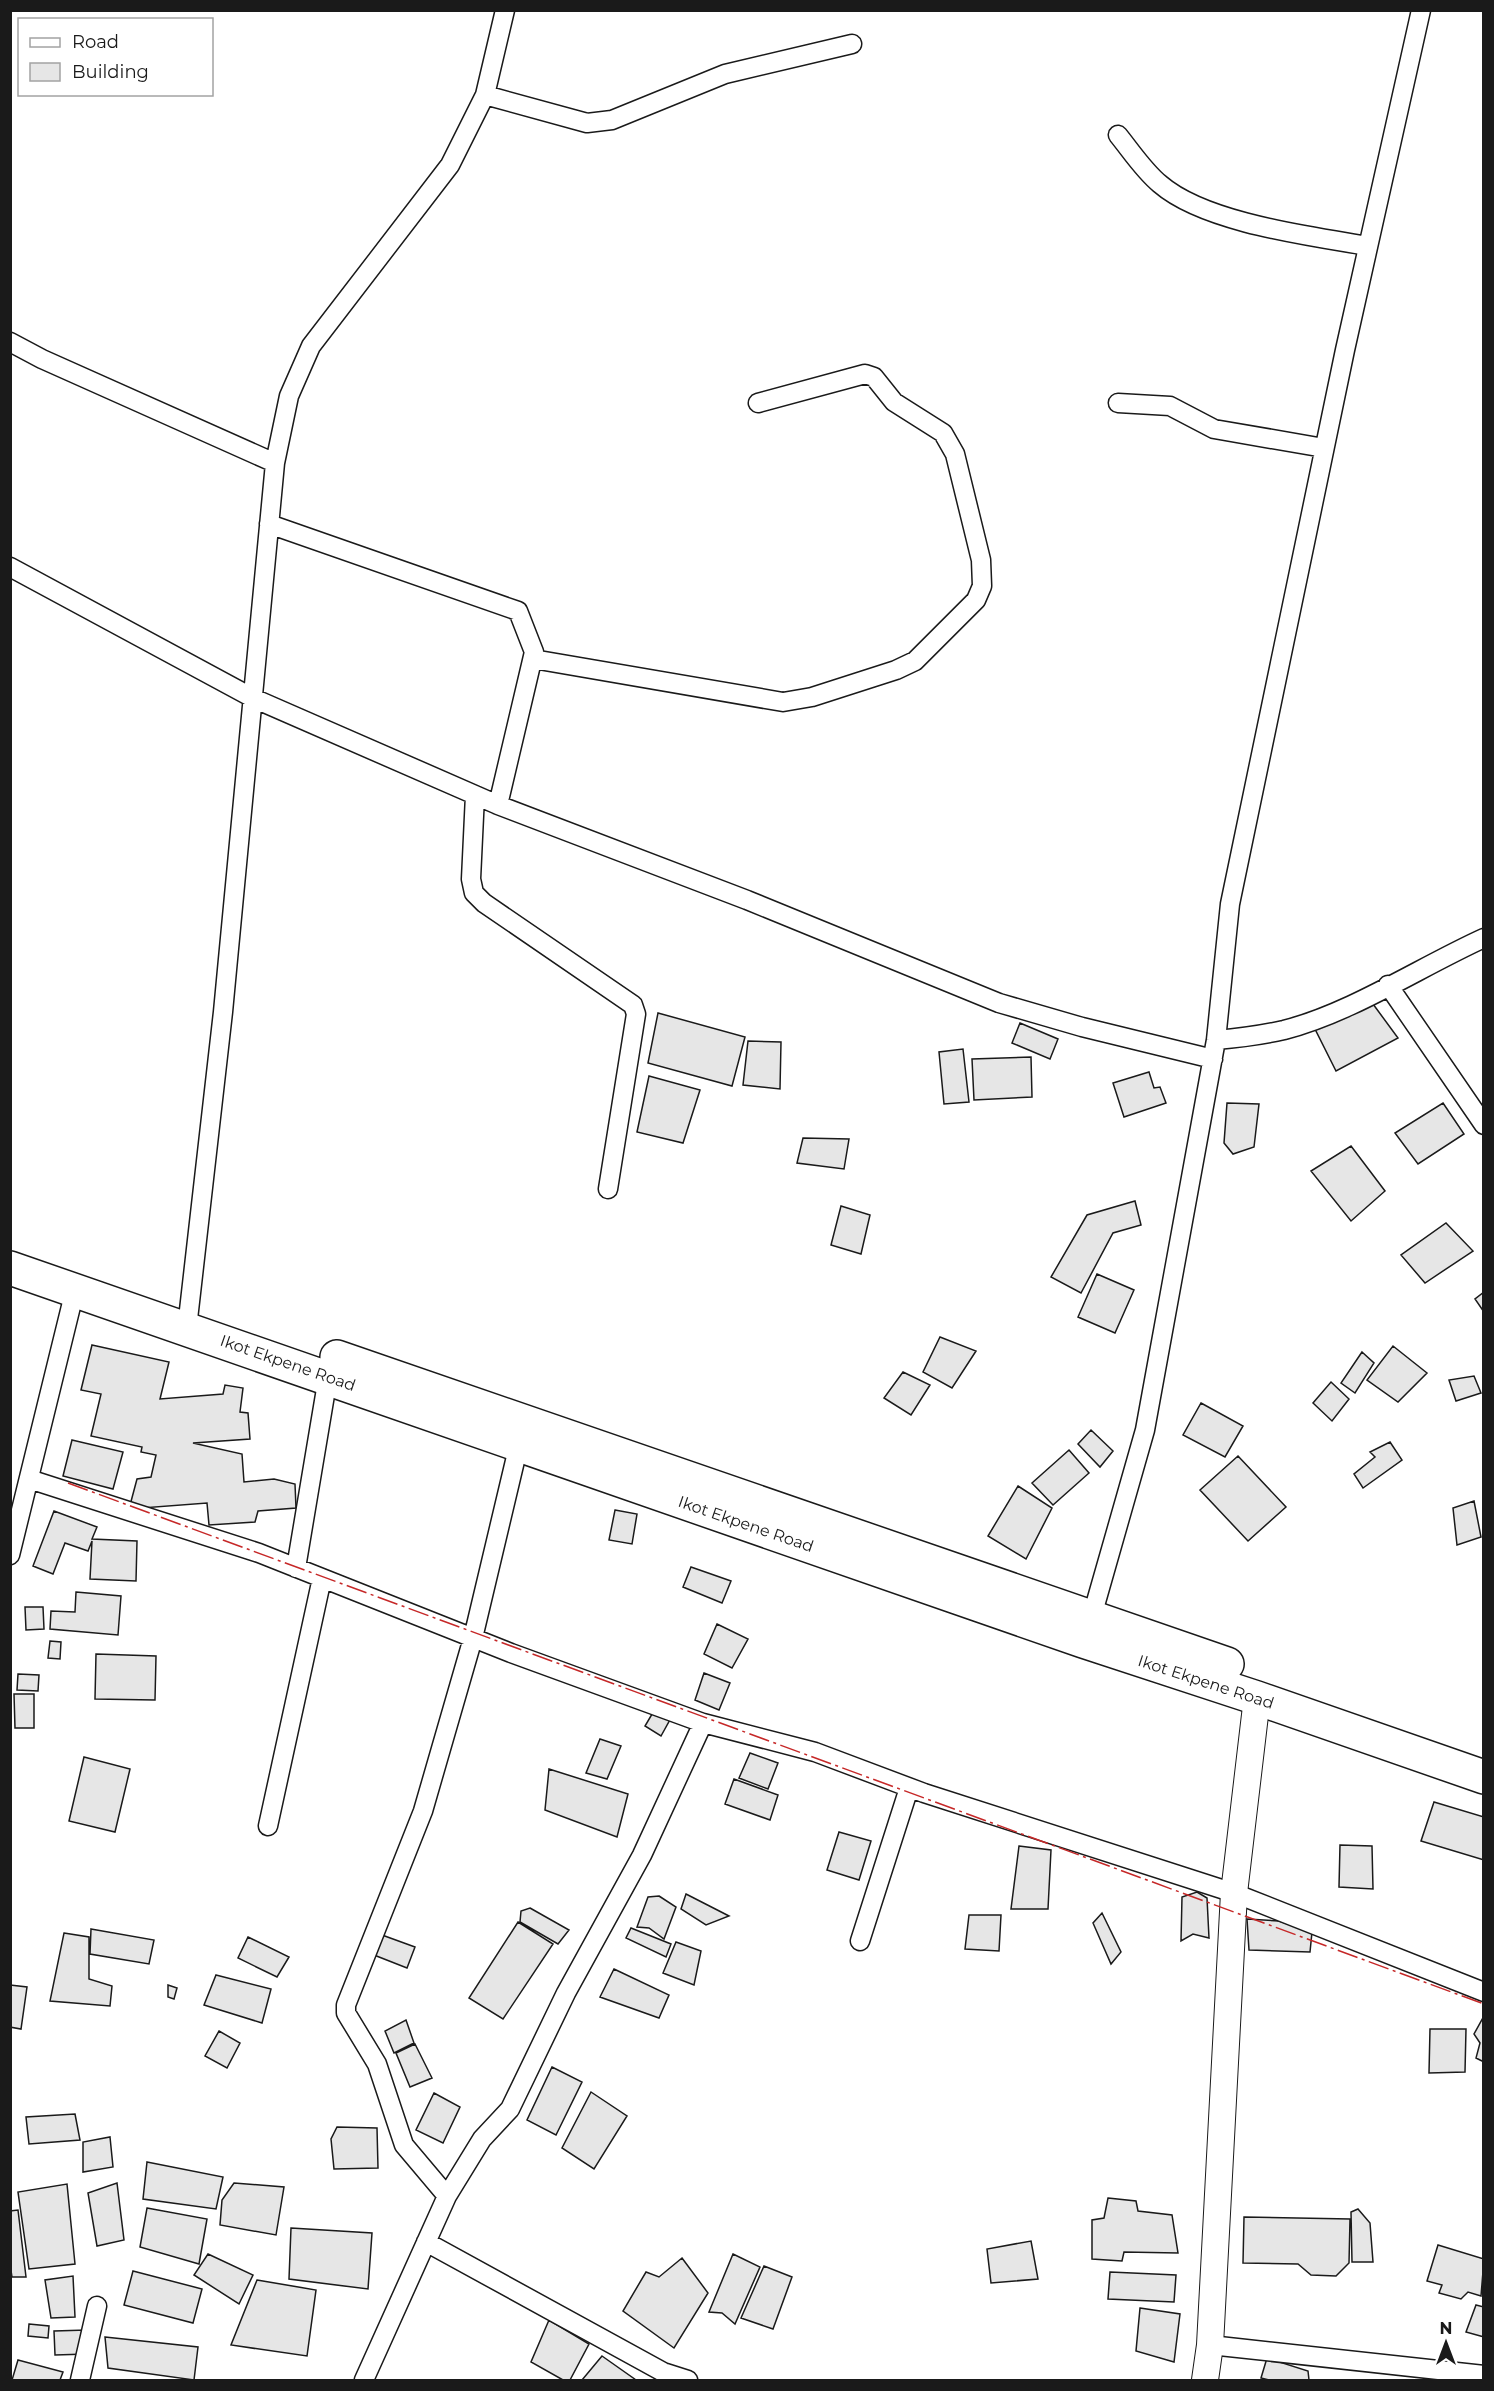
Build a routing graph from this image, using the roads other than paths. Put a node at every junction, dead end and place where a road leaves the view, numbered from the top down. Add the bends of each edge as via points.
1 (505, 10) edge
2 (1421, 10) edge
3 (852, 44) dead end
4 (485, 95) junction
5 (1118, 135) dead end
6 (1368, 246) junction
7 (10, 342) edge
8 (758, 403) dead end
9 (1118, 403) dead end
10 (1324, 448) junction
11 (275, 464) junction
12 (269, 524) junction
13 (10, 567) edge
14 (533, 659) junction
15 (253, 698) junction
16 (475, 795) junction
17 (498, 805) junction
18 (1484, 938) edge
19 (1388, 985) junction
20 (1216, 1040) junction
21 (1213, 1059) junction
22 (1484, 1125) edge
23 (608, 1189) dead end
24 (10, 1244) edge
25 (10, 1268) edge
26 (75, 1290) junction
27 (188, 1317) junction
28 (329, 1366) junction
29 (519, 1444) junction
30 (29, 1479) junction
31 (10, 1555) edge
32 (296, 1568) junction
33 (322, 1578) junction
34 (1087, 1630) junction
35 (473, 1638) junction
36 (1257, 1698) junction
37 (703, 1723) junction
38 (1484, 1753) edge
39 (1484, 1777) edge
40 (909, 1788) junction
41 (268, 1826) dead end
42 (1234, 1893) junction
43 (860, 1941) dead end
44 (1484, 1992) edge
45 (447, 2196) junction
46 (426, 2242) junction
47 (97, 2306) dead end
48 (1210, 2345) junction
49 (1484, 2375) edge
50 (80, 2380) edge
51 (364, 2380) edge
52 (688, 2380) edge
53 (1205, 2380) edge

1 - 4 street
2 - 6 street
3 - 4 street via 725,74 604,121 586,123
4 - 11 street via 450,165 311,346 289,396
5 - 6 street via 1160,184 1196,206 1270,230
6 - 10 street
7 - 11 street
8 - 14 street via 865,374 874,377 894,402 943,433 955,454 981,560 982,586 976,600 915,661 823,693 783,702
9 - 10 street via 1170,406 1214,429
10 - 20 street via 1230,904
11 - 12 street
12 - 14 street via 519,611
12 - 15 street
13 - 15 street
14 - 17 street
15 - 16 street
15 - 27 street via 224,1012
16 - 17 street
16 - 23 street via 471,879 474,893 633,1005 636,1014
17 - 21 street via 747,900 999,1003
18 - 19 street
19 - 20 street via 1323,1017 1286,1029
19 - 22 street
20 - 21 street
21 - 34 street via 1145,1430
24 - 27 highway, Ikot Ekpene Road
25 - 26 highway, Ikot Ekpene Road
26 - 27 highway, Ikot Ekpene Road
26 - 30 street
27 - 28 highway, Ikot Ekpene Road
28 - 29 highway, Ikot Ekpene Road
28 - 32 street
28 - 34 highway, Ikot Ekpene Road
29 - 34 highway, Ikot Ekpene Road
29 - 35 street
30 - 31 street
30 - 32 street
32 - 33 street
33 - 35 street
33 - 41 street
34 - 36 highway, Ikot Ekpene Road
34 - 38 highway, Ikot Ekpene Road
35 - 37 street
35 - 45 street via 423,1811 346,2006 346,2013 377,2064 404,2145
36 - 39 highway, Ikot Ekpene Road
36 - 42 street
37 - 40 street via 815,1752
37 - 45 street via 642,1855 566,1993 510,2109 482,2139
40 - 42 street
40 - 43 street
42 - 44 street
42 - 48 street
45 - 46 street
46 - 51 street
46 - 52 street via 663,2372
47 - 50 street
48 - 49 street
48 - 53 street

